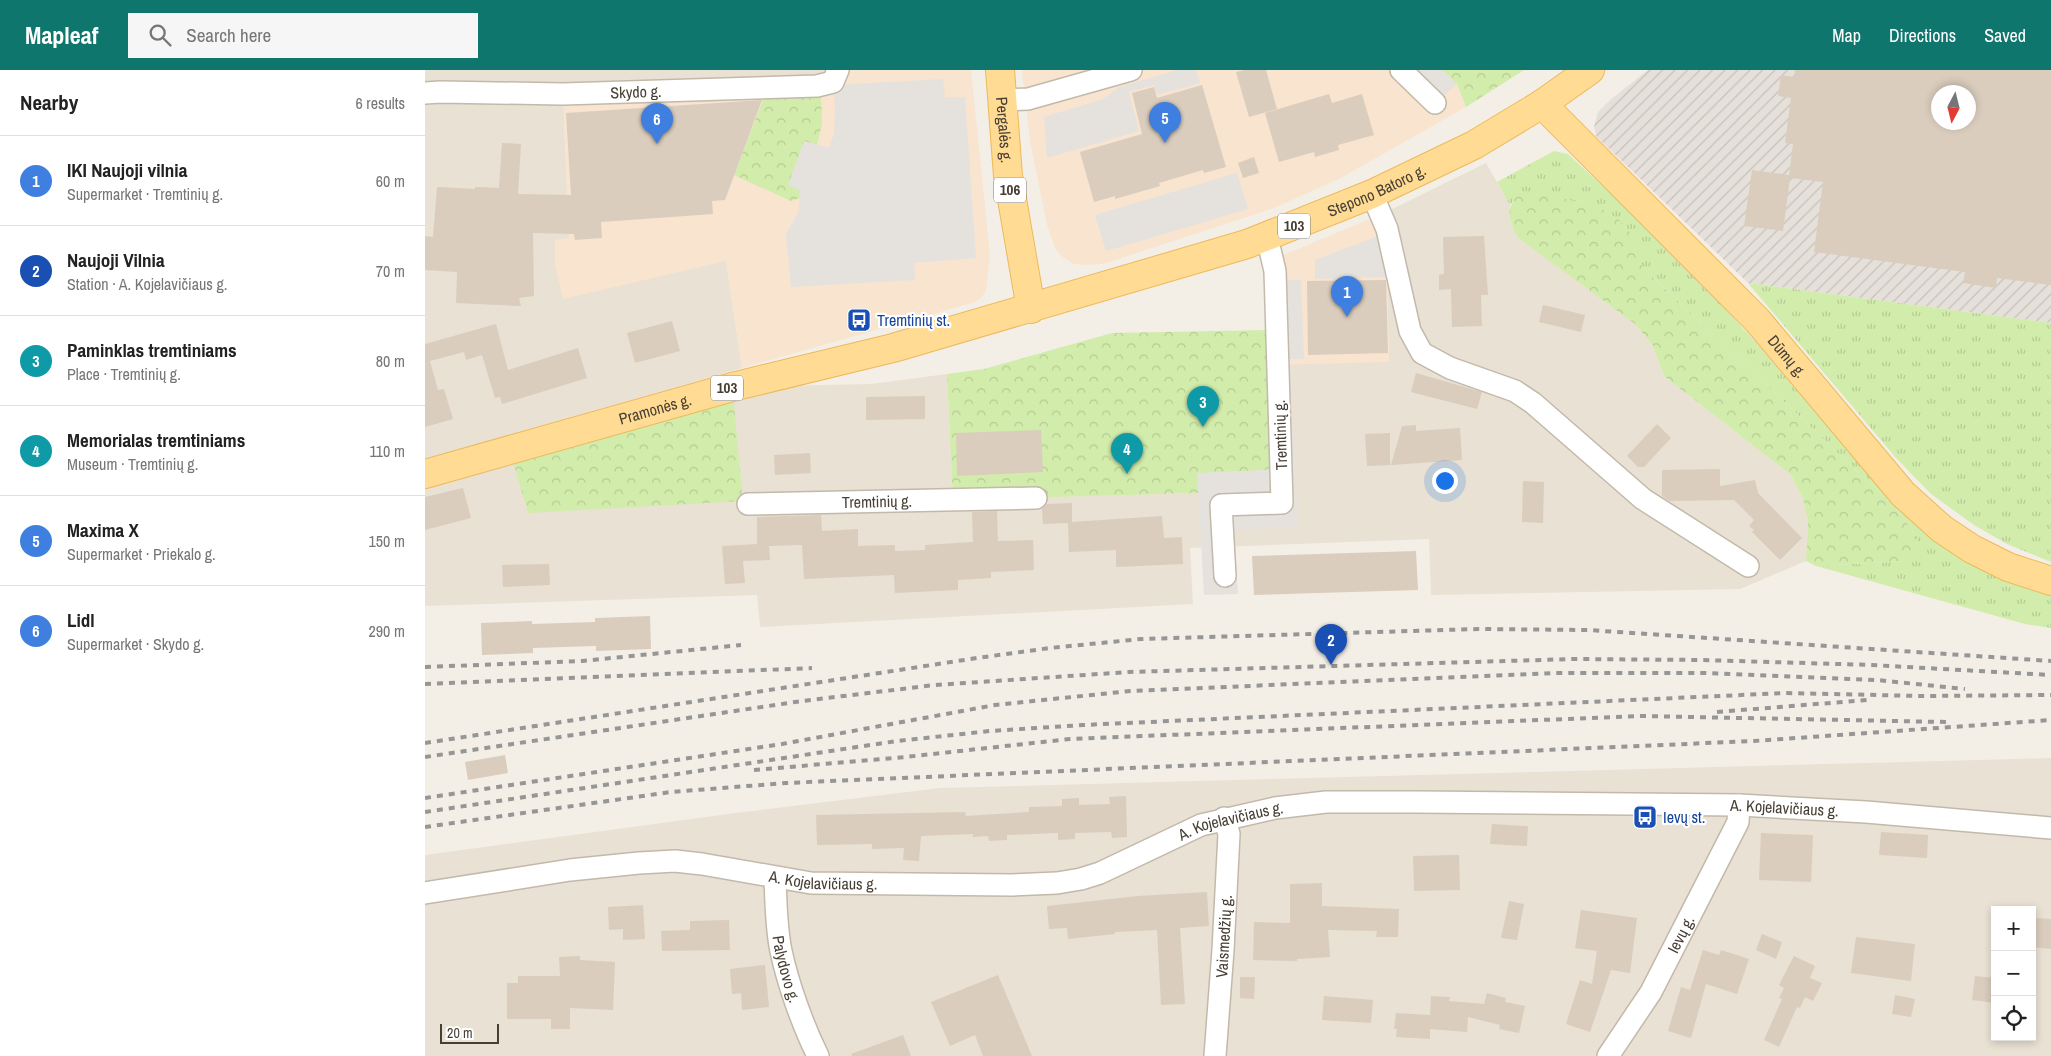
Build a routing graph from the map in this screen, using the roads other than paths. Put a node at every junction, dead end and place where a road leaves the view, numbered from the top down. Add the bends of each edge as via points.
1 (838, 70) edge
2 (1000, 70) edge
3 (1131, 70) edge
4 (1401, 70) edge
5 (1590, 70) edge
6 (425, 93) edge
7 (1001, 100) junction
8 (1435, 103) dead end
9 (1542, 104) junction
10 (1372, 194) junction
11 (1267, 237) junction
12 (1031, 309) junction
13 (425, 474) edge
14 (1037, 498) dead end
15 (748, 504) dead end
16 (1748, 566) dead end
17 (1225, 576) dead end
18 (2051, 581) edge
19 (1739, 805) junction
20 (1224, 818) junction
21 (2051, 828) edge
22 (775, 878) junction
23 (425, 893) edge
24 (818, 1056) edge
25 (1215, 1056) edge
26 (1609, 1056) edge

1 - 6 street, Skydo g. via 833,82 817,86 563,94
2 - 7 main road, Pergalės g. / 106
3 - 7 street via 1028,99
4 - 8 street
5 - 9 main road, Stepono Batoro g. / 103
7 - 12 main road, Pergalės g. / 106 via 1008,176
9 - 10 main road, Stepono Batoro g. / 103 via 1474,145
9 - 18 main road, Dūmų g. via 1757,320 1903,494 1942,529 1972,549 2008,567
10 - 11 main road, Stepono Batoro g. / 103
10 - 16 street via 1387,229 1410,331 1422,353 1450,368 1515,391 1643,499
11 - 12 main road, Stepono Batoro g. / 103
11 - 17 street, Tremtinių g. via 1275,272 1283,503 1221,505
12 - 13 main road, Pramonės g. / 103 via 893,348 736,386
14 - 15 street, Tremtinių g.
19 - 20 street, A. Kojelavičiaus g. via 1326,802
19 - 21 street, A. Kojelavičiaus g.
19 - 26 street, Ievų g. via 1738,822 1651,992
20 - 22 street, A. Kojelavičiaus g. via 1201,824 1100,874 1073,880 1013,885 830,884
20 - 25 street, Vaismedžių g. via 1229,834
22 - 23 street, A. Kojelavičiaus g. via 702,864 639,862
22 - 24 street, Palydovo g. via 780,950 809,1039

